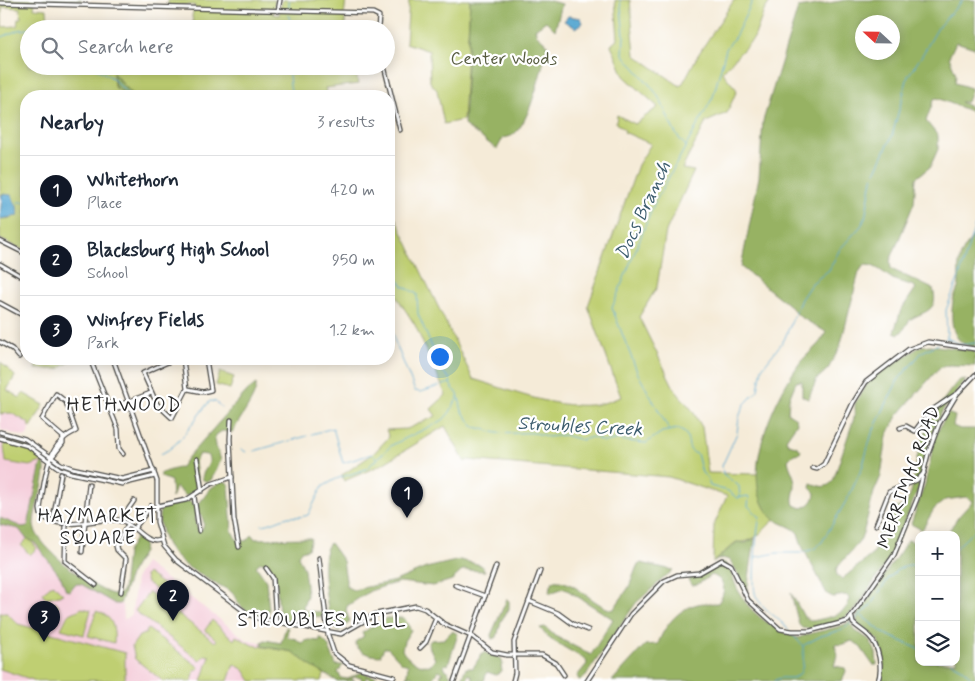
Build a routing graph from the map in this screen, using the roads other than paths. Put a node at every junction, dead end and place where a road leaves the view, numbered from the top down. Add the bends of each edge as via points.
1 (280, 0) edge
2 (0, 3) edge
3 (278, 11) junction
4 (378, 20) edge
5 (386, 75) edge
6 (390, 90) edge
7 (395, 110) edge
8 (400, 130) dead end
9 (0, 241) edge
10 (20, 251) edge
11 (0, 264) edge
12 (20, 276) edge
13 (0, 303) edge
14 (20, 315) edge
15 (0, 342) edge
16 (975, 349) edge
17 (19, 357) dead end
18 (92, 365) edge
19 (115, 365) edge
20 (160, 365) edge
21 (184, 365) edge
22 (207, 365) edge
23 (975, 375) edge
24 (188, 388) junction
25 (152, 393) junction
26 (957, 394) junction
27 (128, 403) junction
28 (110, 410) junction
29 (231, 420) dead end
30 (900, 428) dead end
31 (0, 432) edge
32 (63, 437) junction
33 (0, 438) edge
34 (123, 454) dead end
35 (51, 456) junction
36 (197, 459) dead end
37 (48, 461) junction
38 (813, 468) dead end
39 (154, 471) junction
40 (924, 472) junction
41 (61, 474) dead end
42 (155, 476) junction
43 (233, 477) junction
44 (89, 484) dead end
45 (202, 491) junction
46 (194, 496) junction
47 (134, 502) dead end
48 (151, 506) dead end
49 (157, 506) junction
50 (53, 520) junction
51 (120, 521) junction
52 (84, 523) junction
53 (66, 524) junction
54 (128, 524) junction
55 (876, 525) dead end
56 (134, 529) junction
57 (199, 531) dead end
58 (161, 540) junction
59 (239, 547) dead end
60 (82, 552) dead end
61 (319, 558) dead end
62 (496, 566) dead end
63 (266, 568) dead end
64 (540, 571) dead end
65 (96, 585) dead end
66 (455, 585) dead end
67 (121, 592) dead end
68 (485, 596) junction
69 (529, 601) junction
70 (852, 617) junction
71 (436, 618) junction
72 (276, 622) junction
73 (588, 630) dead end
74 (328, 632) junction
75 (470, 636) junction
76 (420, 648) dead end
77 (513, 655) junction
78 (564, 674) dead end
79 (394, 678) dead end
80 (454, 681) edge
81 (514, 681) edge
82 (587, 681) edge
83 (878, 681) edge

1 - 3 street
2 - 3 street
3 - 4 street via 378,15
5 - 6 street
7 - 8 street
9 - 10 street
11 - 12 street
13 - 14 street
15 - 17 street via 12,348
16 - 38 street via 928,342 909,349 876,372 858,394 824,464
18 - 28 street
19 - 27 street
20 - 25 street via 143,372
21 - 24 street
22 - 24 street via 211,390 205,392
23 - 26 street, MERRIMAC ROAD
24 - 25 street via 172,418 159,408
25 - 27 street
26 - 30 street via 952,394 929,412 915,431 906,426
26 - 40 street, MERRIMAC ROAD via 934,435
27 - 28 street
27 - 39 street
28 - 34 street
29 - 43 street
31 - 35 street via 25,439
32 - 32 street via 76,431 66,402 56,394 42,420
32 - 35 street via 63,443
33 - 37 street via 28,446
35 - 37 street
35 - 39 street via 67,467 117,478
36 - 45 street
37 - 42 street via 65,471 113,483 128,484
37 - 50 street via 40,512 43,517
39 - 42 street
40 - 55 street via 917,480 889,492
40 - 70 street, MERRIMAC ROAD via 918,499 894,555
41 - 50 street
42 - 49 street via 159,487
43 - 45 street
43 - 59 street via 234,519
44 - 52 street
45 - 46 street
46 - 49 street
46 - 57 street
47 - 51 street
48 - 56 street
49 - 58 street
50 - 53 street
51 - 52 street
51 - 54 street
52 - 53 street
52 - 60 street
53 - 65 street via 65,561
54 - 56 street
54 - 67 street via 116,546 126,559
56 - 58 street via 152,542
58 - 72 street via 176,560 248,614
61 - 74 street
62 - 68 street
63 - 72 street via 274,581
64 - 69 street
66 - 68 street
68 - 75 street
69 - 73 street via 558,612 573,624
69 - 77 street via 515,639
70 - 82 street via 829,628 789,631 769,620 748,600 731,565 722,560 700,573 677,575 664,581 631,614
70 - 83 street via 853,623 876,647 880,670
71 - 74 street via 423,608 412,606 376,614 346,632
71 - 75 street
71 - 76 street
72 - 74 street
74 - 79 street via 332,650 344,662
75 - 77 street via 492,652
75 - 80 street
77 - 78 street via 544,656 557,664
77 - 81 street

